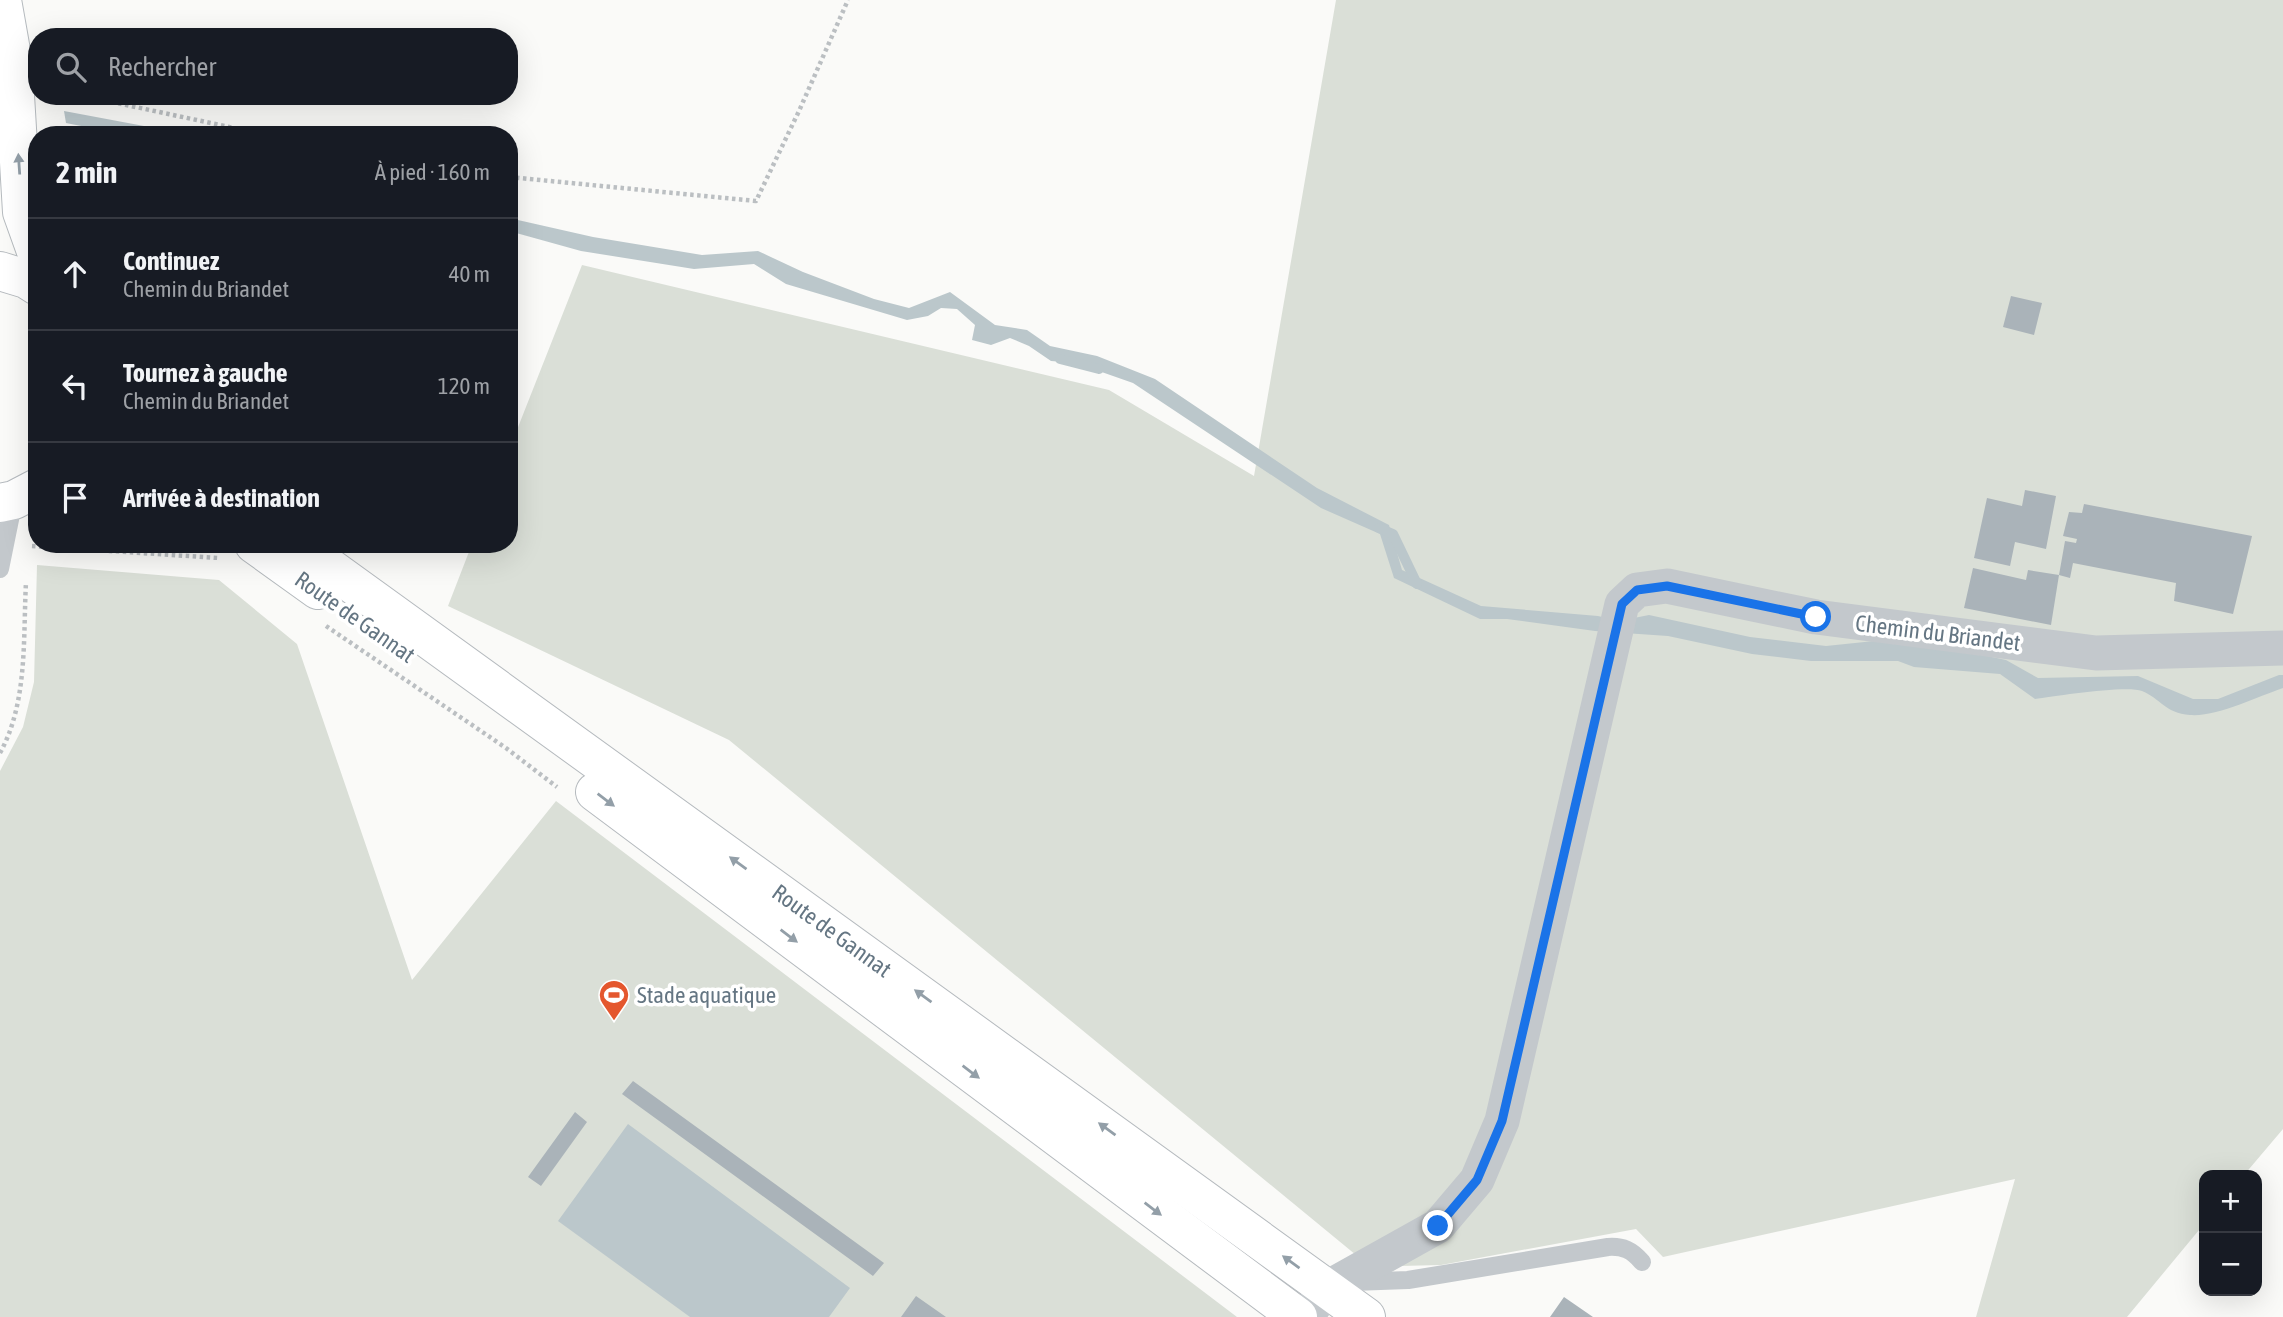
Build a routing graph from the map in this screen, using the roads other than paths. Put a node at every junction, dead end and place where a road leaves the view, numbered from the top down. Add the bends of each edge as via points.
1 (2, 0) edge
2 (28, 229) edge
3 (0, 271) edge
4 (28, 280) edge
5 (17, 497) edge
6 (267, 553) edge
7 (309, 553) edge
8 (0, 569) edge
9 (2283, 648) edge
10 (1642, 1262) dead end
11 (1323, 1296) edge
12 (1298, 1317) edge
13 (1366, 1317) edge

2 -> 1 main road via 22,212 13,62
3 - 4 main road
5 - 8 lane
6 -> 12 main road, Route de Gannat via 465,695
11 -> 7 main road, Route de Gannat
9 - 11 street, Chemin du Briandet via 2096,653 1816,617 1667,586 1637,590 1622,604 1502,1121 1477,1180 1438,1226
10 - 11 lane via 1633,1251 1608,1247
11 - 13 main road, Route de Gannat

